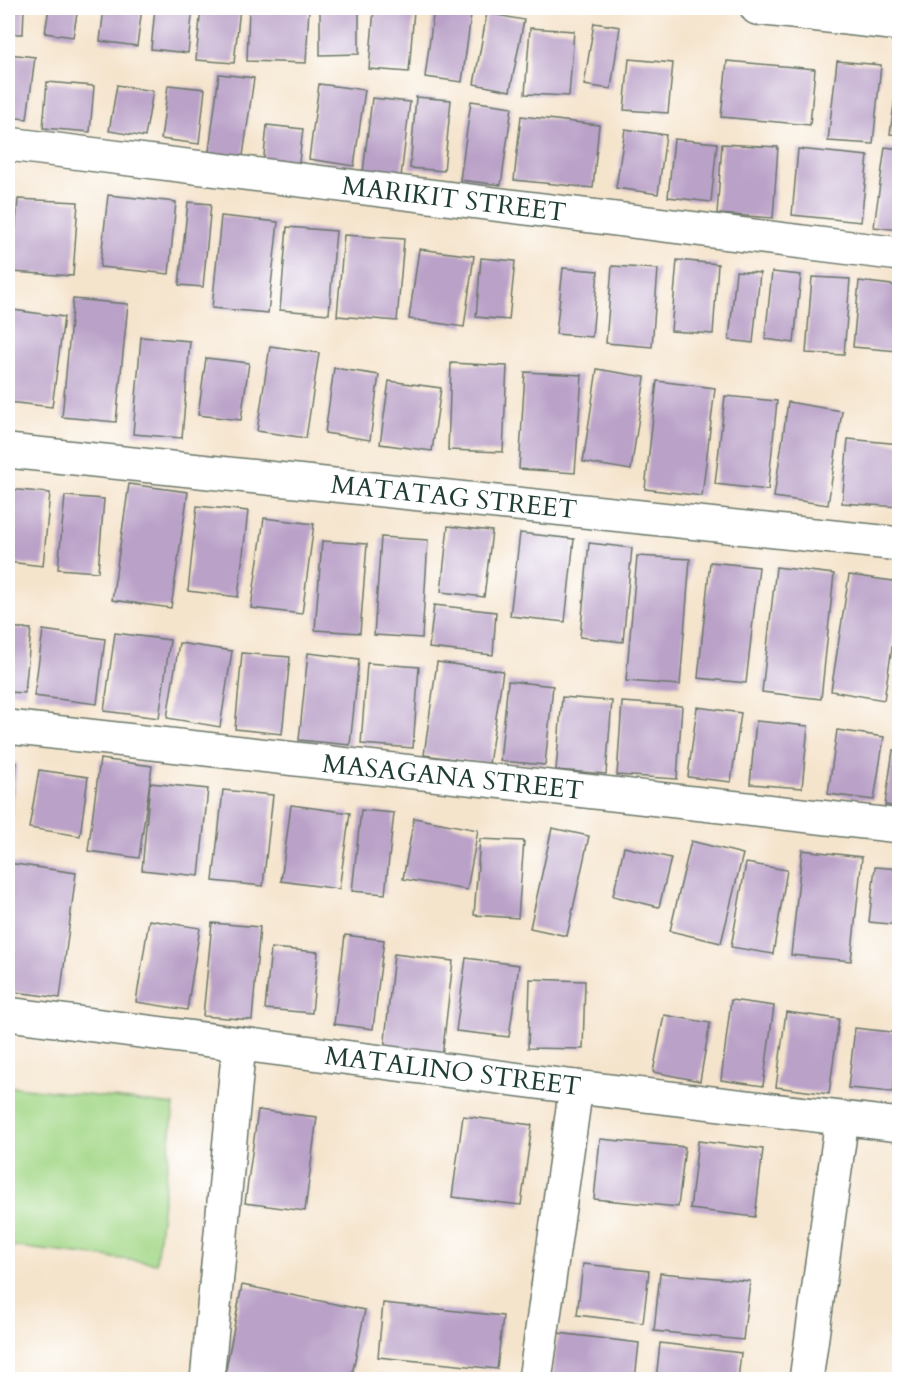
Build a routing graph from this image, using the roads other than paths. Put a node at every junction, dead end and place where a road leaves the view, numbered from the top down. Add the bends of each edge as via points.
1 (757, 8) edge
2 (900, 24) edge
3 (8, 144) edge
4 (900, 254) edge
5 (8, 450) edge
6 (900, 544) edge
7 (8, 728) edge
8 (900, 826) edge
9 (8, 1014) edge
10 (239, 1045) junction
11 (576, 1087) junction
12 (842, 1119) junction
13 (900, 1125) edge
14 (207, 1380) edge
15 (535, 1380) edge
16 (806, 1380) edge

1 - 2 street
3 - 4 street, MARIKIT STREET
5 - 6 street, MATATAG STREET
7 - 8 street, MASAGANA STREET
9 - 10 street, MATALINO STREET
10 - 11 street, MATALINO STREET
10 - 14 street
11 - 12 street, MATALINO STREET
11 - 15 street
12 - 13 street, MATALINO STREET
12 - 16 street

